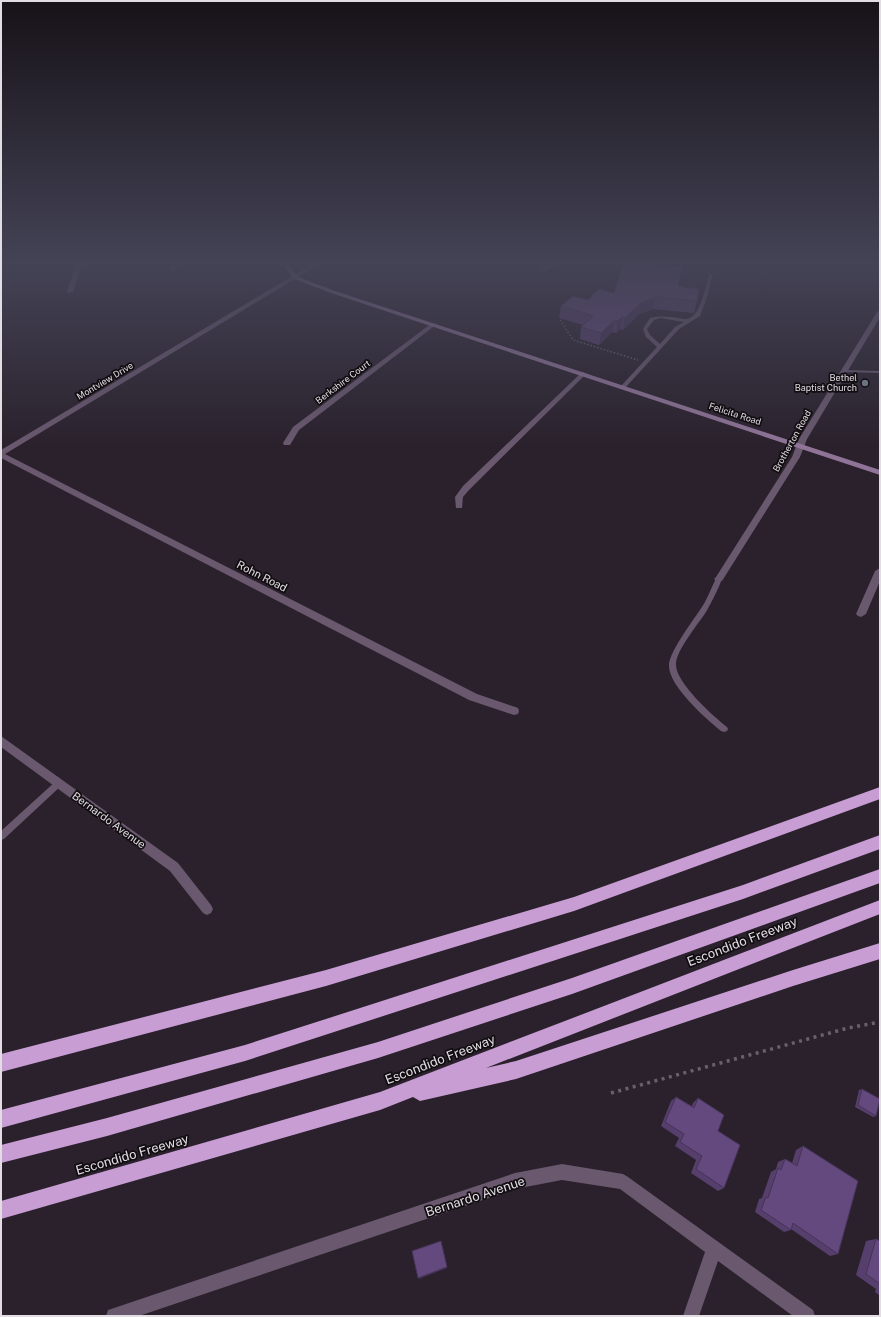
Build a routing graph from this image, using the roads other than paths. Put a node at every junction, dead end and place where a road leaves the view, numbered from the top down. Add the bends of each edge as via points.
1 (220, 323) edge
2 (649, 323) edge
3 (685, 323) edge
4 (874, 323) edge
5 (434, 324) joint
6 (660, 347) junction
7 (844, 372) junction
8 (880, 372) edge
9 (583, 374) junction
10 (623, 387) junction
11 (287, 443) dead end
12 (800, 446) junction
13 (1, 454) edge
14 (880, 473) edge
15 (459, 506) dead end
16 (880, 571) edge
17 (719, 578) joint
18 (861, 614) dead end
19 (514, 711) dead end
20 (724, 730) dead end
21 (1, 741) edge
22 (59, 783) junction
23 (880, 793) edge
24 (1, 836) edge
25 (880, 842) edge
26 (880, 876) edge
27 (880, 907) edge
28 (208, 910) dead end
29 (880, 951) edge
30 (1, 1063) edge
31 (380, 1101) junction
32 (1, 1119) edge
33 (1, 1154) edge
34 (1, 1210) edge
35 (714, 1249) junction
36 (114, 1316) edge
37 (691, 1316) edge
38 (807, 1316) edge

1 - 13 street, Montview Drive
2 - 6 lane via 645,329 648,336
3 - 6 lane via 677,328
4 - 7 street, Brotherton Road
5 - 9 main road, Felicita Road
5 - 11 street, Berkshire Court via 296,429
6 - 10 lane
7 - 8 lane
7 - 12 street, Brotherton Road
9 - 10 main road, Felicita Road
9 - 15 street via 466,488 460,497
10 - 12 main road, Felicita Road
12 - 14 main road, Felicita Road
12 - 17 street, Brotherton Road via 796,457
13 - 19 street, Rohn Road via 473,697
16 - 18 street
17 - 20 lane via 715,591 678,651 672,666 675,676 692,698 710,719
21 - 22 street, Bernardo Avenue
22 - 24 lane
22 - 28 street, Bernardo Avenue via 174,867
23 - 30 highway via 574,904 326,978
25 - 32 highway via 735,894 245,1053
26 - 33 highway via 572,986 378,1050 107,1127
27 - 31 highway, Escondido Freeway
29 - 31 highway via 516,1070
31 - 34 highway, Escondido Freeway
35 - 36 street, Bernardo Avenue via 623,1182 562,1172 515,1181
35 - 37 street
35 - 38 street, Bernardo Avenue

